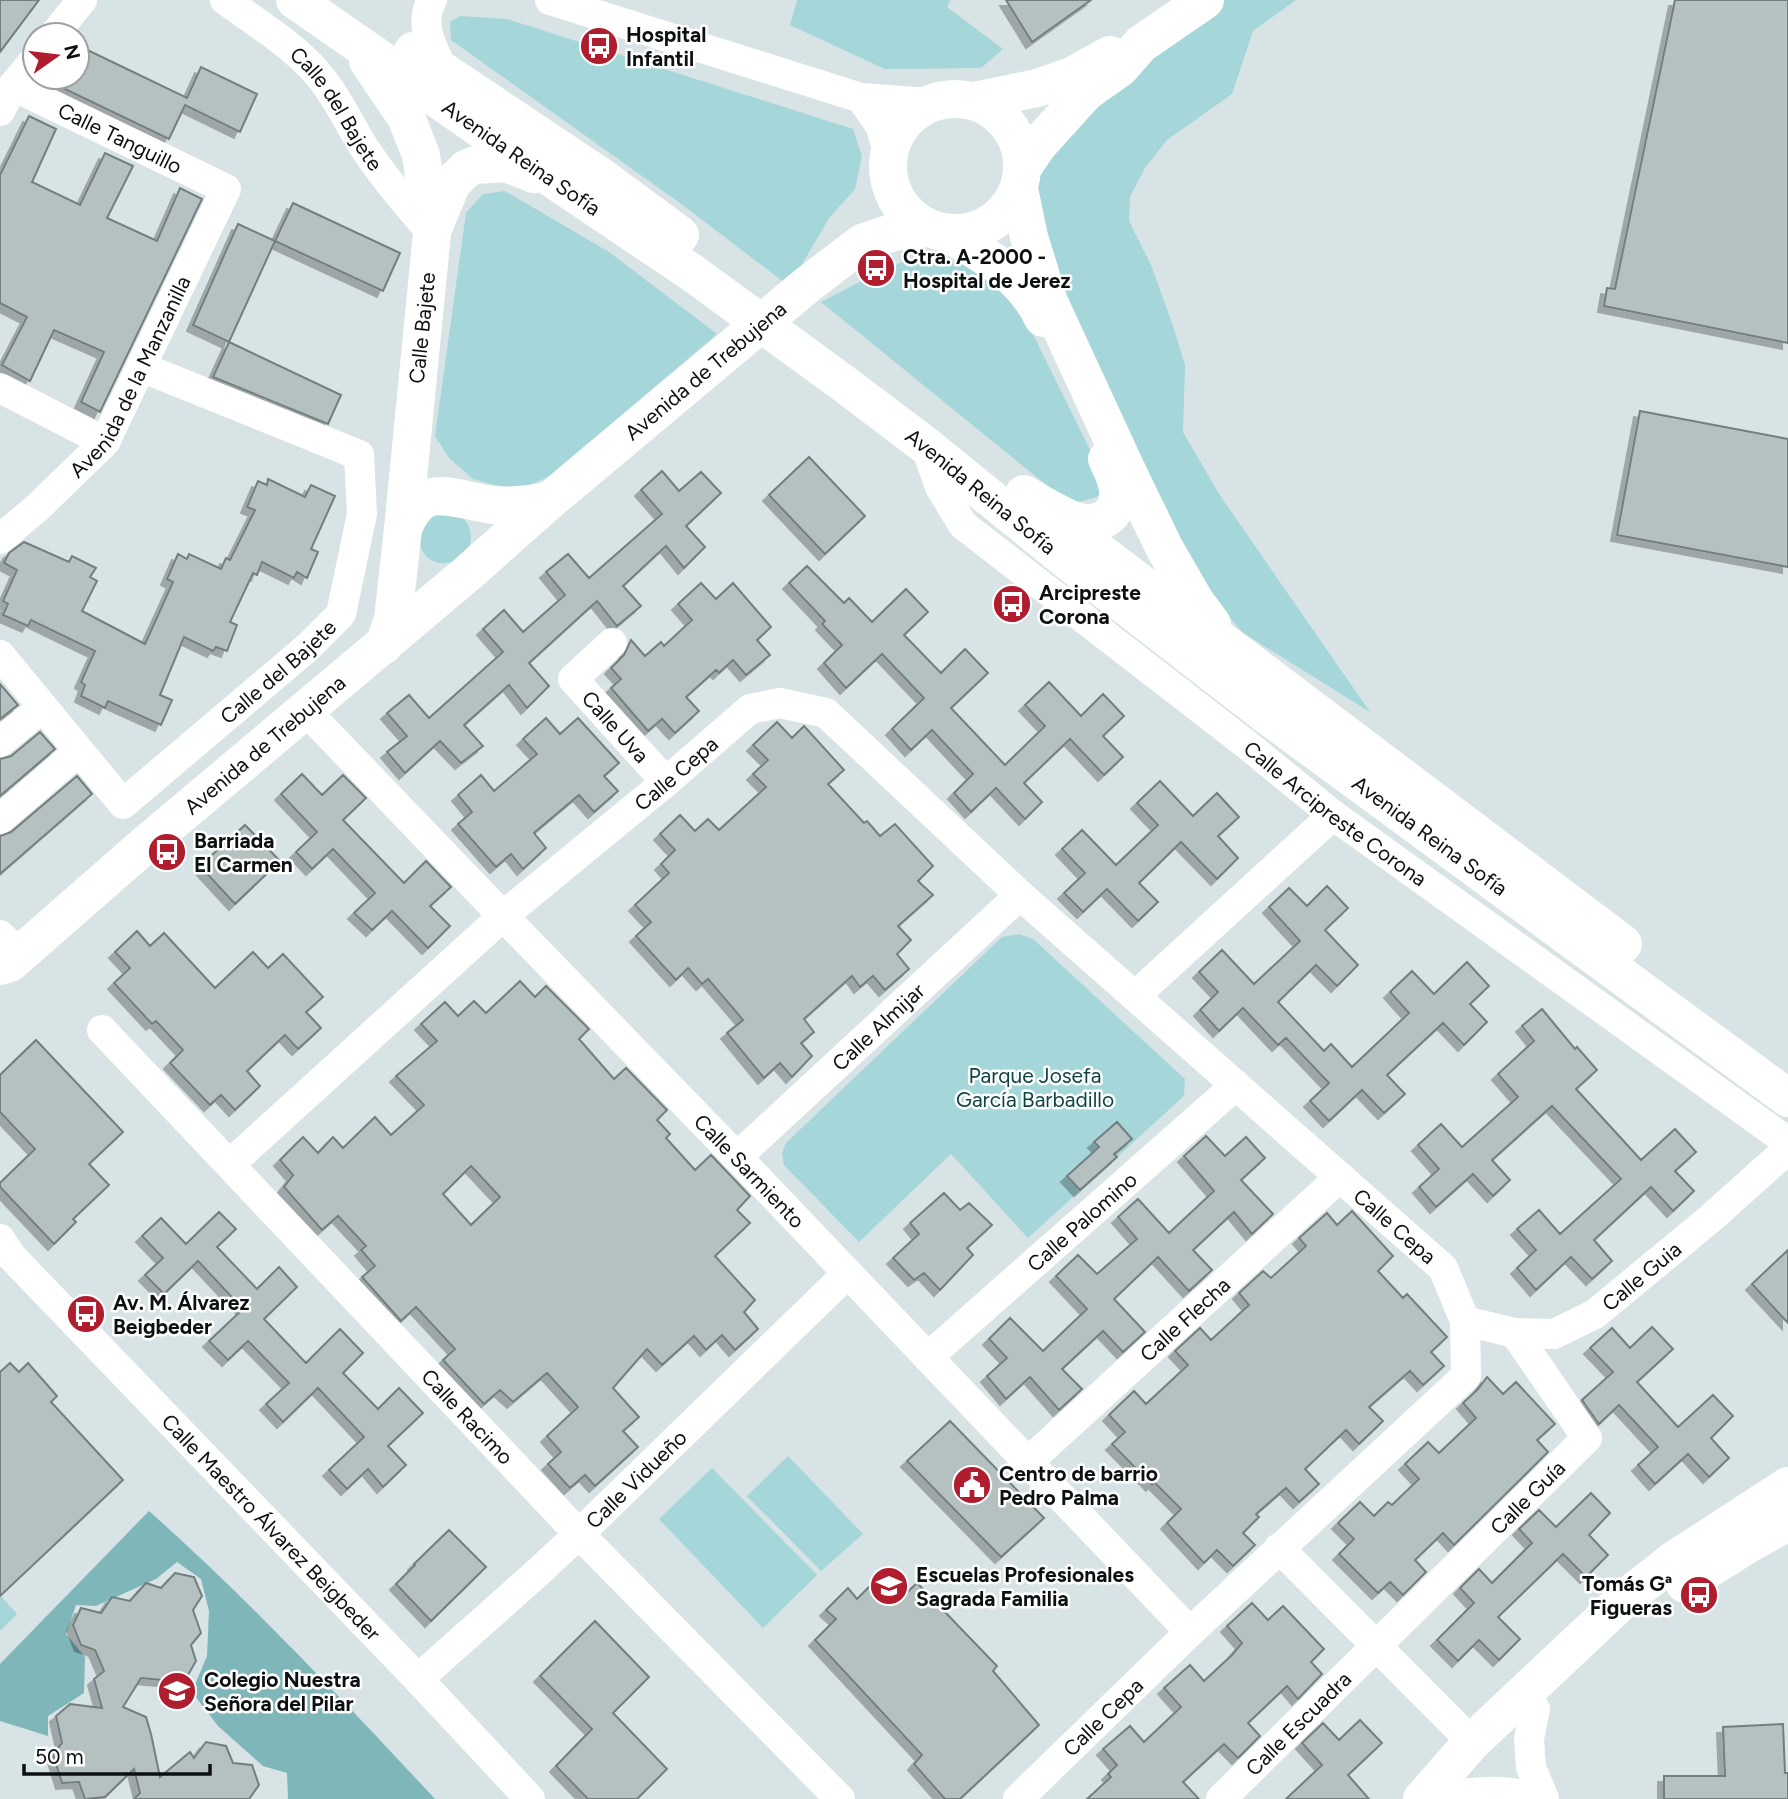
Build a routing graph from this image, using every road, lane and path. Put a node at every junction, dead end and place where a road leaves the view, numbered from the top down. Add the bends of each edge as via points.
1 (82, 0) edge
2 (225, 0) edge
3 (295, 0) edge
4 (339, 0) edge
5 (432, 0) edge
6 (550, 0) edge
7 (1205, 0) edge
8 (65, 21) edge
9 (354, 42) junction
10 (1142, 44) junction
11 (444, 72) junction
12 (21, 79) edge
13 (861, 98) junction
14 (7, 99) edge
15 (974, 101) junction
16 (930, 103) junction
17 (889, 165) junction
18 (1021, 178) junction
19 (560, 184) junction
20 (226, 189) joint
21 (938, 231) junction
22 (432, 233) junction
23 (862, 243) junction
24 (700, 264) junction
25 (836, 363) junction
26 (141, 367) junction
27 (0, 388) edge
28 (413, 423) junction
29 (105, 442) junction
30 (925, 445) junction
31 (1024, 494) junction
32 (462, 498) junction
33 (549, 501) junction
34 (402, 536) junction
35 (0, 539) edge
36 (473, 568) junction
37 (612, 643) dead end
38 (384, 645) junction
39 (1234, 650) junction
40 (1, 658) edge
41 (43, 707) junction
42 (306, 711) junction
43 (0, 742) edge
44 (79, 751) junction
45 (666, 782) junction
46 (1334, 815) junction
47 (0, 819) edge
48 (1020, 895) junction
49 (503, 916) junction
50 (6, 960) edge
51 (1135, 996) junction
52 (102, 1030) dead end
53 (1788, 1069) edge
54 (1236, 1085) junction
55 (1788, 1098) edge
56 (1788, 1142) edge
57 (1788, 1149) edge
58 (737, 1157) junction
59 (230, 1164) junction
60 (1340, 1177) junction
61 (4, 1249) edge
62 (846, 1273) junction
63 (1465, 1321) junction
64 (1515, 1332) junction
65 (928, 1357) junction
66 (1028, 1462) junction
67 (1788, 1486) edge
68 (1788, 1522) edge
69 (579, 1534) junction
70 (1279, 1548) junction
71 (1190, 1632) junction
72 (1376, 1646) junction
73 (418, 1679) junction
74 (1535, 1709) junction
75 (1472, 1742) junction
76 (1443, 1798) edge
77 (530, 1799) edge
78 (840, 1799) edge
79 (1018, 1799) edge
80 (1221, 1799) edge
81 (1537, 1799) edge
82 (1544, 1799) edge

1 - 8 street
2 - 22 street, Calle del Bajete via 315,71 365,150
3 - 9 main road, Avenida Reina Sofía
4 - 11 main road, Avenida Reina Sofía
5 - 11 street via 426,13 427,36
6 - 13 street
7 - 10 main road
9 - 19 main road, Avenida Reina Sofía
9 - 22 main road via 406,117 421,155
10 - 15 main road via 1037,88
10 - 18 main road via 1120,68 1086,92 1038,145
11 - 24 main road, Avenida Reina Sofía via 600,176
12 - 14 street
13 - 16 street
13 - 17 street via 880,125
14 - 20 street, Calle Tanguillo
15 - 16 main road
15 - 18 main road via 1010,126 1020,145
16 - 17 main road via 911,115 897,132
17 - 21 main road via 895,197 909,216
17 - 23 main road, Avenida de Trebujena via 878,211
18 - 21 main road via 1008,208 992,223 972,232
18 - 39 main road via 1029,237 1049,302 1165,549 1195,601
19 - 22 main road via 506,163 476,165 452,183
19 - 24 main road, Avenida Reina Sofía
20 - 26 street, Avenida de la Manzanilla
21 - 23 main road, Avenida de Trebujena via 894,232
21 - 31 main road via 1014,277 1038,309 1116,479 1118,496 1113,511 1092,524 1073,520
22 - 28 main road, Calle Bajete
23 - 33 main road, Avenida de Trebujena
24 - 25 main road, Avenida Reina Sofía
25 - 30 main road, Avenida Reina Sofía
25 - 31 main road, Avenida Reina Sofía
26 - 29 street, Avenida de la Manzanilla
26 - 44 street, Calle del Bajete via 359,455 362,514 341,614 123,804
27 - 29 street
28 - 32 main road, Calle Bajete via 435,468
28 - 34 main road, Calle Bajete
29 - 35 street, Avenida de la Manzanilla
30 - 46 street, Calle Arcipreste Corona via 940,487 963,525
30 - 55 main road, Avenida Reina Sofía via 1257,708
31 - 39 main road, Avenida Reina Sofía
32 - 33 main road via 498,506
32 - 34 main road via 441,495 416,505
32 - 36 main road via 478,510 488,537
33 - 36 main road, Avenida de Trebujena
34 - 36 main road via 407,556 427,576 455,579
34 - 38 main road via 393,619
36 - 38 main road, Avenida de Trebujena
37 - 45 street, Calle Uva via 573,679
38 - 42 main road, Avenida de Trebujena
39 - 53 main road, Avenida Reina Sofía
40 - 41 street, Calle del Bajete
41 - 43 street
41 - 44 street, Calle del Bajete
42 - 49 street, Calle Sarmiento
42 - 50 main road, Avenida de Trebujena
44 - 47 street
45 - 48 street, Calle Cepa via 750,709 780,703 826,713
45 - 49 street, Calle Cepa
46 - 51 street
46 - 56 street, Calle Arcipreste Corona
48 - 51 street, Calle Cepa
48 - 58 street, Calle Almijar
49 - 58 street, Calle Sarmiento
49 - 59 street, Calle Cepa
51 - 54 street, Calle Cepa
52 - 59 street, Calle Racimo
54 - 60 street, Calle Cepa
54 - 65 street, Calle Palomino
57 - 64 street, Calle Guia via 1595,1314 1554,1334
58 - 62 street, Calle Sarmiento
59 - 69 street, Calle Racimo
60 - 63 street, Calle Cepa via 1443,1268
60 - 66 street, Calle Flecha
61 - 73 street, Calle Maestro Álvarez Beigbeder
62 - 65 street, Calle Sarmiento
62 - 69 street, Calle Vidueño
63 - 64 street, Calle Guia
63 - 70 street, Calle Cepa via 1466,1376
64 - 72 street, Calle Guía via 1587,1438
65 - 66 street, Calle Sarmiento
66 - 71 street, Calle Sarmiento
67 - 75 main road via 1674,1560 1622,1601
68 - 74 main road via 1686,1584
69 - 73 street, Calle Vidueño
69 - 78 street, Calle Racimo
70 - 71 street, Calle Cepa
70 - 72 street
71 - 79 street, Calle Cepa
72 - 75 street
72 - 80 street, Calle Escuadra
73 - 77 street, Calle Maestro Álvarez Beigbeder
74 - 76 main road
74 - 82 street via 1529,1739 1531,1767
75 - 76 main road
76 - 81 street via 1485,1791 1518,1792

